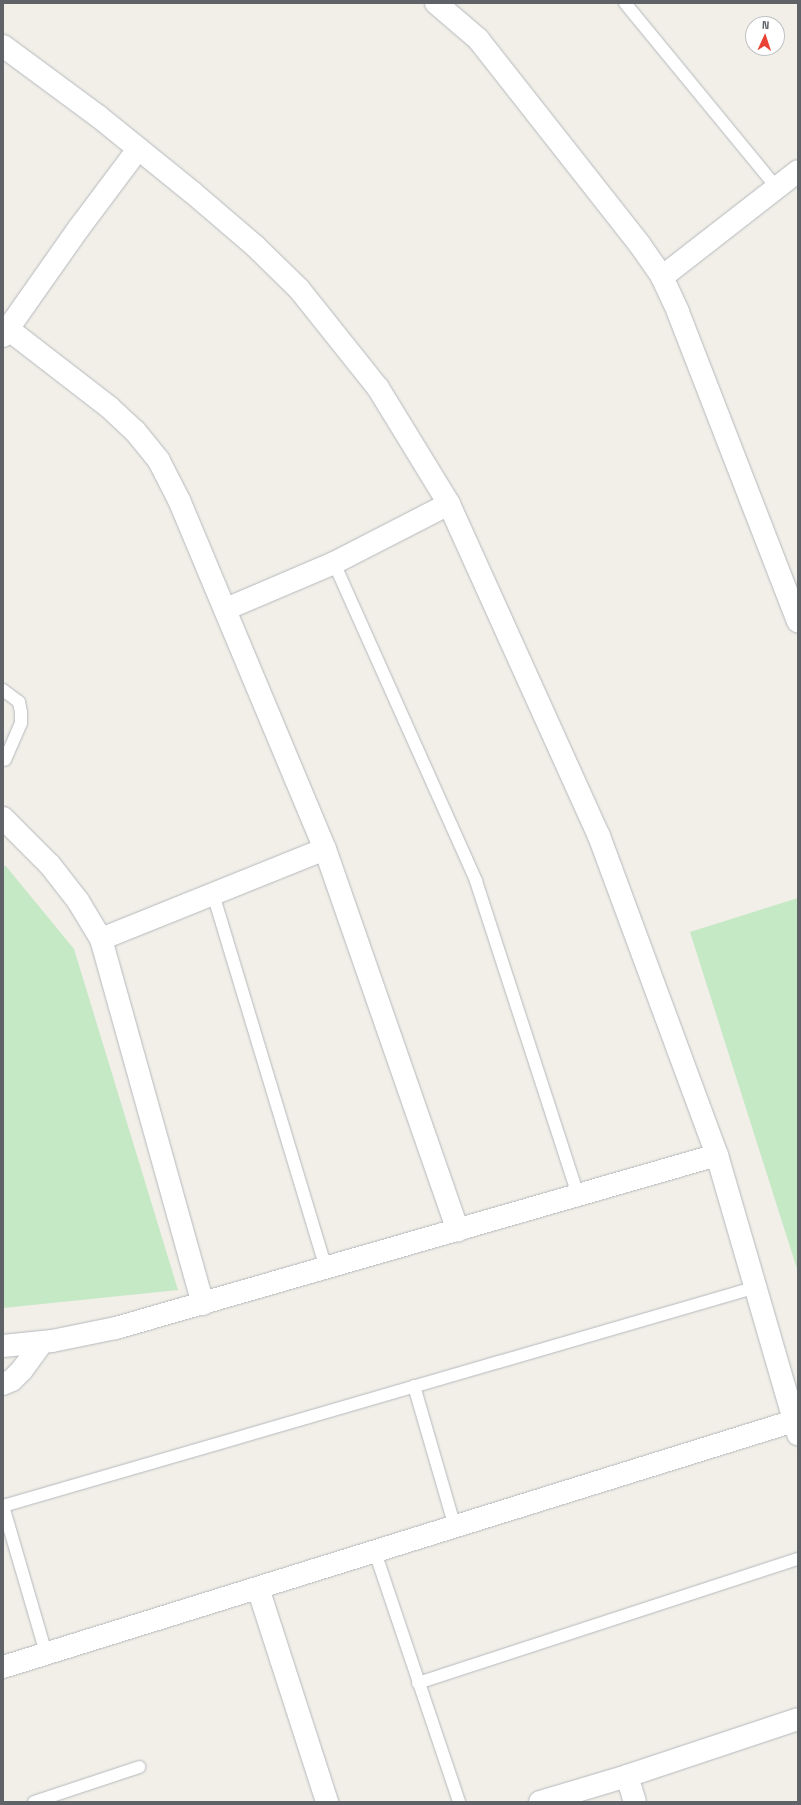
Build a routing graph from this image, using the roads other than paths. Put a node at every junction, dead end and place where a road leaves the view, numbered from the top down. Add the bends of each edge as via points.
1 (436, 3) edge
2 (625, 3) edge
3 (458, 10) edge
4 (3, 46) edge
5 (138, 149) junction
6 (798, 171) edge
7 (776, 187) junction
8 (662, 277) junction
9 (5, 332) edge
10 (449, 504) junction
11 (334, 563) junction
12 (226, 609) junction
13 (798, 622) edge
14 (3, 690) edge
15 (5, 760) dead end
16 (4, 824) edge
17 (325, 849) junction
18 (213, 894) junction
19 (101, 939) junction
20 (717, 1155) junction
21 (578, 1194) junction
22 (458, 1230) junction
23 (326, 1268) junction
24 (757, 1287) junction
25 (203, 1304) junction
26 (42, 1342) junction
27 (3, 1346) edge
28 (3, 1384) edge
29 (414, 1386) junction
30 (796, 1428) edge
31 (3, 1506) edge
32 (455, 1527) junction
33 (375, 1552) junction
34 (798, 1559) edge
35 (258, 1588) junction
36 (46, 1653) junction
37 (3, 1667) edge
38 (418, 1683) junction
39 (798, 1719) edge
40 (140, 1767) dead end
41 (627, 1776) junction
42 (34, 1802) edge
43 (327, 1802) edge
44 (459, 1802) edge
45 (540, 1802) edge
46 (635, 1802) edge

1 - 3 street
2 - 7 lane
3 - 8 street
4 - 5 street
5 - 9 street
5 - 10 street via 255,246 299,290 378,388
6 - 7 street
7 - 8 street
8 - 13 street via 678,312
9 - 12 street via 109,407 135,431 159,461 179,500
10 - 11 street
10 - 20 street via 599,836
11 - 12 street
11 - 21 lane via 476,881
12 - 17 street
14 - 15 lane via 19,702 21,712 21,723
16 - 19 street via 50,865 78,901
17 - 18 street
17 - 22 street
18 - 19 street
18 - 23 lane
19 - 25 street
20 - 21 street
20 - 24 street
21 - 22 street
22 - 23 street
23 - 25 street
24 - 29 lane
24 - 30 street
25 - 26 street via 116,1328
26 - 27 street
26 - 28 street via 22,1370 12,1380
29 - 31 lane
29 - 32 lane
30 - 32 street
31 - 36 lane
32 - 33 street
33 - 35 street
33 - 38 lane
34 - 38 lane
35 - 36 street
35 - 43 street
36 - 37 street
38 - 44 lane
39 - 41 street
40 - 42 lane
41 - 45 street
41 - 46 street

